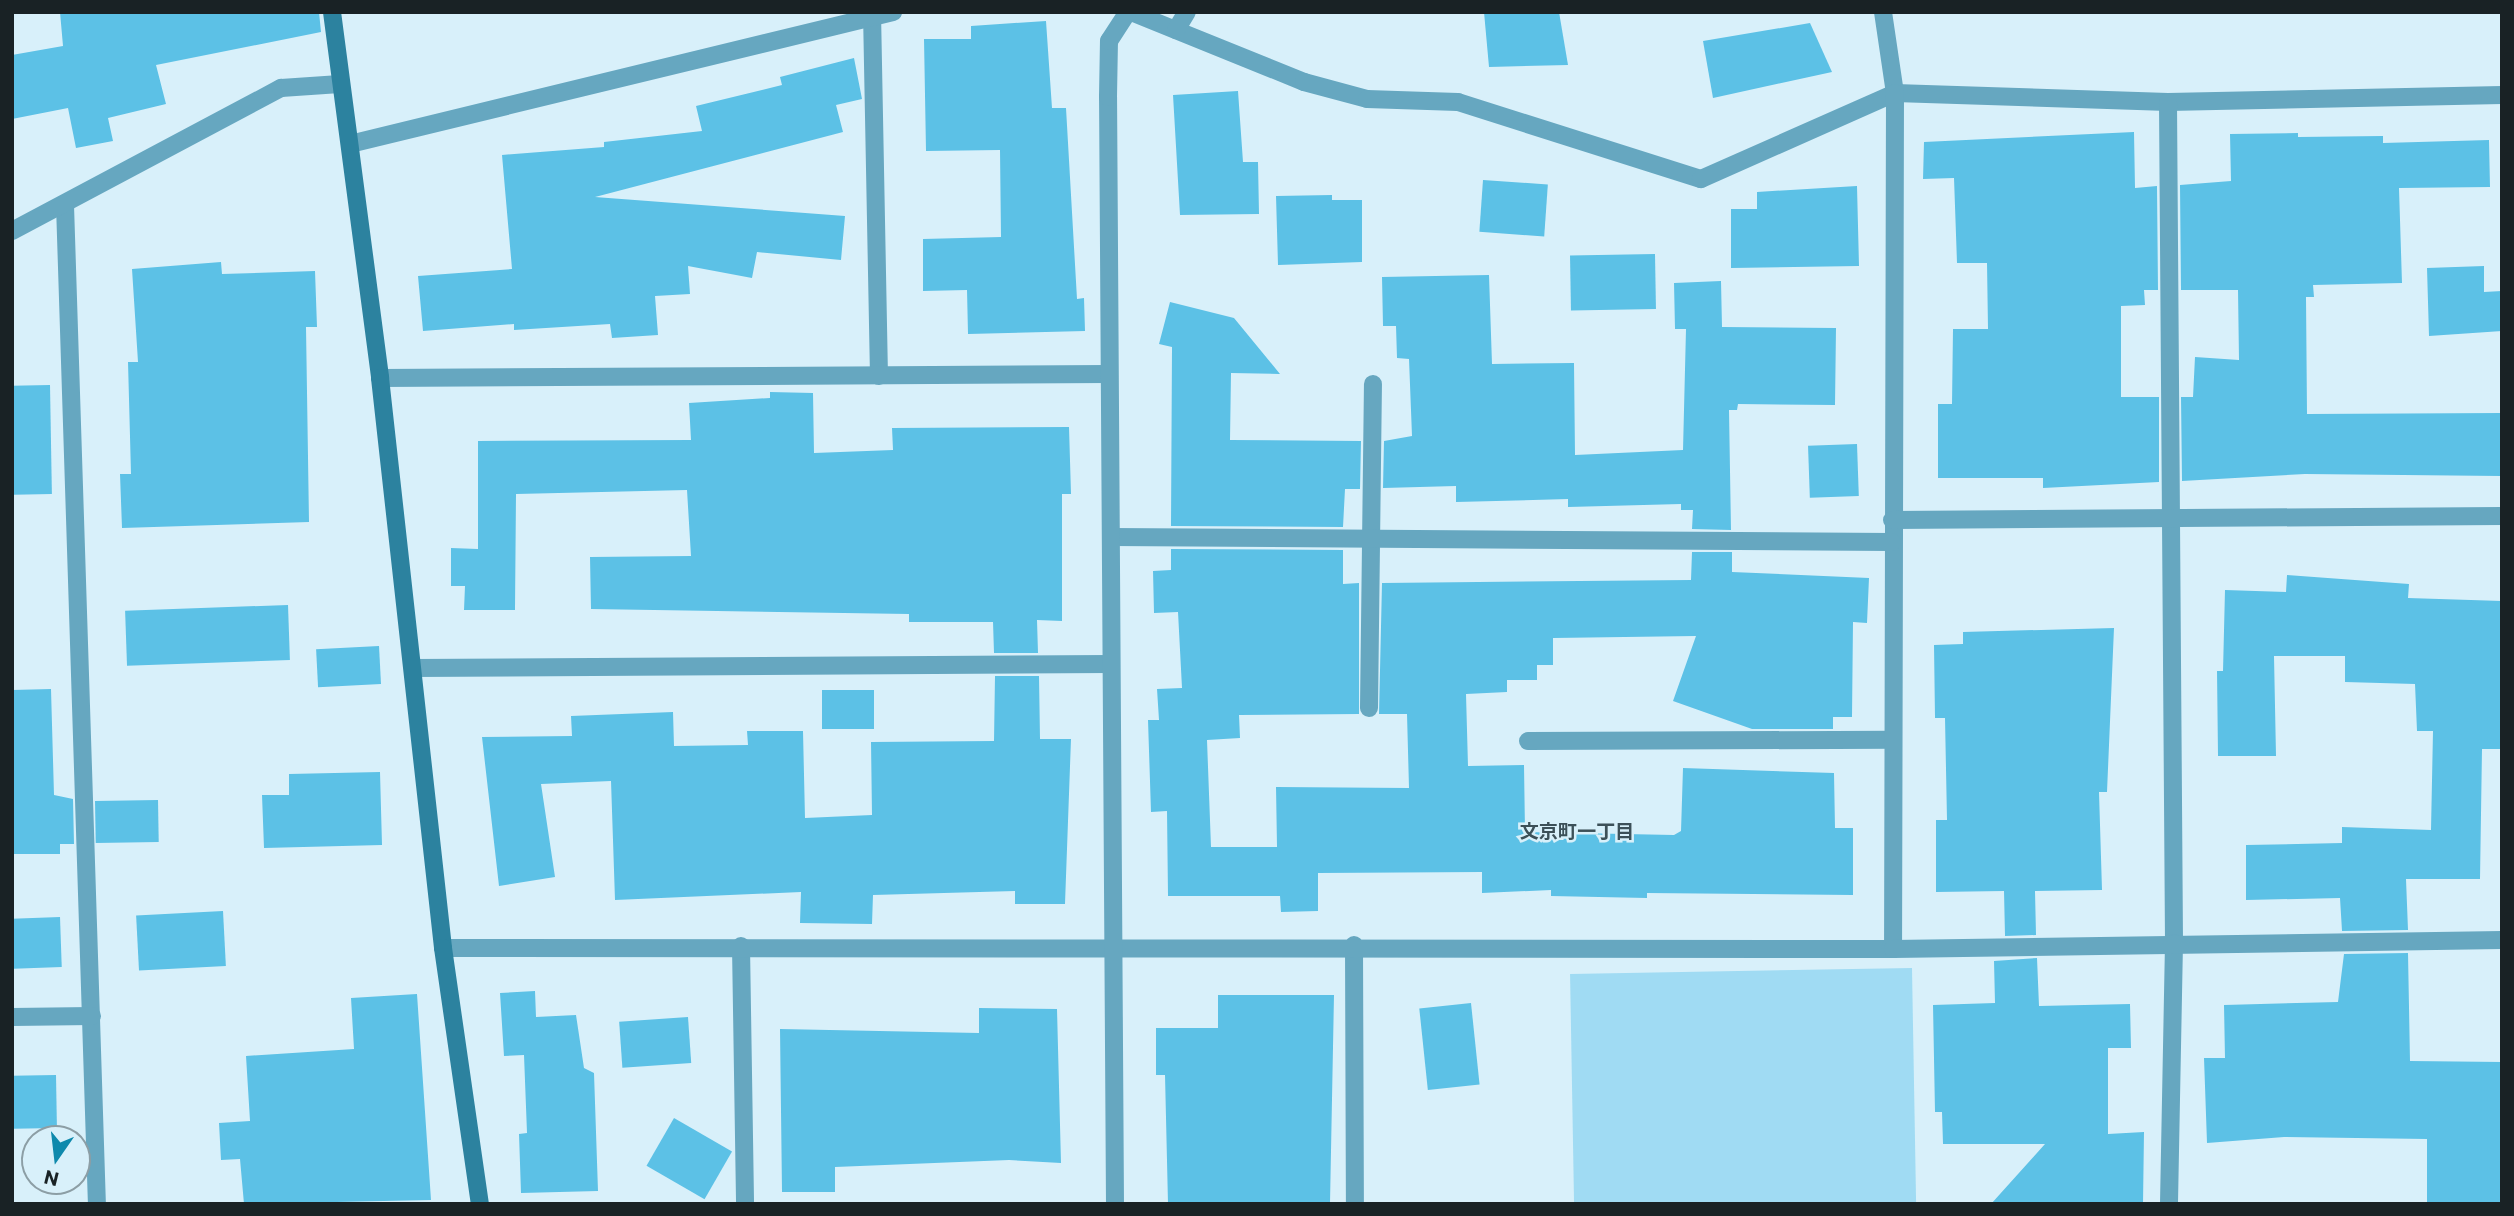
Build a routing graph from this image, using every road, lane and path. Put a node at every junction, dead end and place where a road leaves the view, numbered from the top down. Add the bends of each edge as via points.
1 (332, 12) edge
2 (893, 12) edge
3 (1130, 12) edge
4 (1188, 12) edge
5 (1883, 12) edge
6 (873, 15) edge
7 (1175, 30) junction
8 (340, 84) junction
9 (1895, 93) junction
10 (2502, 95) edge
11 (2168, 102) junction
12 (350, 144) junction
13 (65, 205) junction
14 (12, 232) edge
15 (1110, 374) junction
16 (879, 376) junction
17 (380, 378) junction
18 (1373, 384) dead end
19 (2502, 516) edge
20 (2169, 517) junction
21 (1892, 520) junction
22 (1111, 537) junction
23 (1370, 539) junction
24 (1892, 542) junction
25 (1111, 664) junction
26 (413, 668) junction
27 (1370, 708) dead end
28 (1892, 740) junction
29 (1528, 741) dead end
30 (2502, 940) edge
31 (2174, 943) junction
32 (1354, 945) junction
33 (741, 946) junction
34 (1113, 947) junction
35 (443, 948) junction
36 (1893, 949) junction
37 (92, 1016) junction
38 (12, 1017) edge
39 (97, 1204) edge
40 (480, 1204) edge
41 (745, 1204) edge
42 (1115, 1204) edge
43 (1355, 1204) edge
44 (2169, 1204) edge

1 - 8 street
2 - 6 street
3 - 7 street
3 - 15 street via 1109,41
4 - 7 street
5 - 9 street
6 - 12 street
6 - 16 street
7 - 9 street via 1304,82 1367,99 1458,102 1701,179
8 - 12 street
8 - 13 street via 281,88
9 - 11 street
9 - 21 street
10 - 11 street
11 - 20 street
12 - 17 street
13 - 14 street
13 - 37 street
15 - 16 street
15 - 22 street
16 - 17 street
17 - 26 street
18 - 23 street
19 - 20 street
20 - 21 street
20 - 31 street
21 - 24 street
22 - 23 street
22 - 25 street
23 - 24 street
23 - 27 street
24 - 28 street
25 - 26 street
25 - 34 street
26 - 35 street
28 - 29 street
28 - 36 street
30 - 31 street
31 - 36 street
31 - 44 street
32 - 34 street
32 - 36 street
32 - 43 street
33 - 34 street
33 - 35 street
33 - 41 street
34 - 42 street
35 - 40 street
37 - 38 street
37 - 39 street

